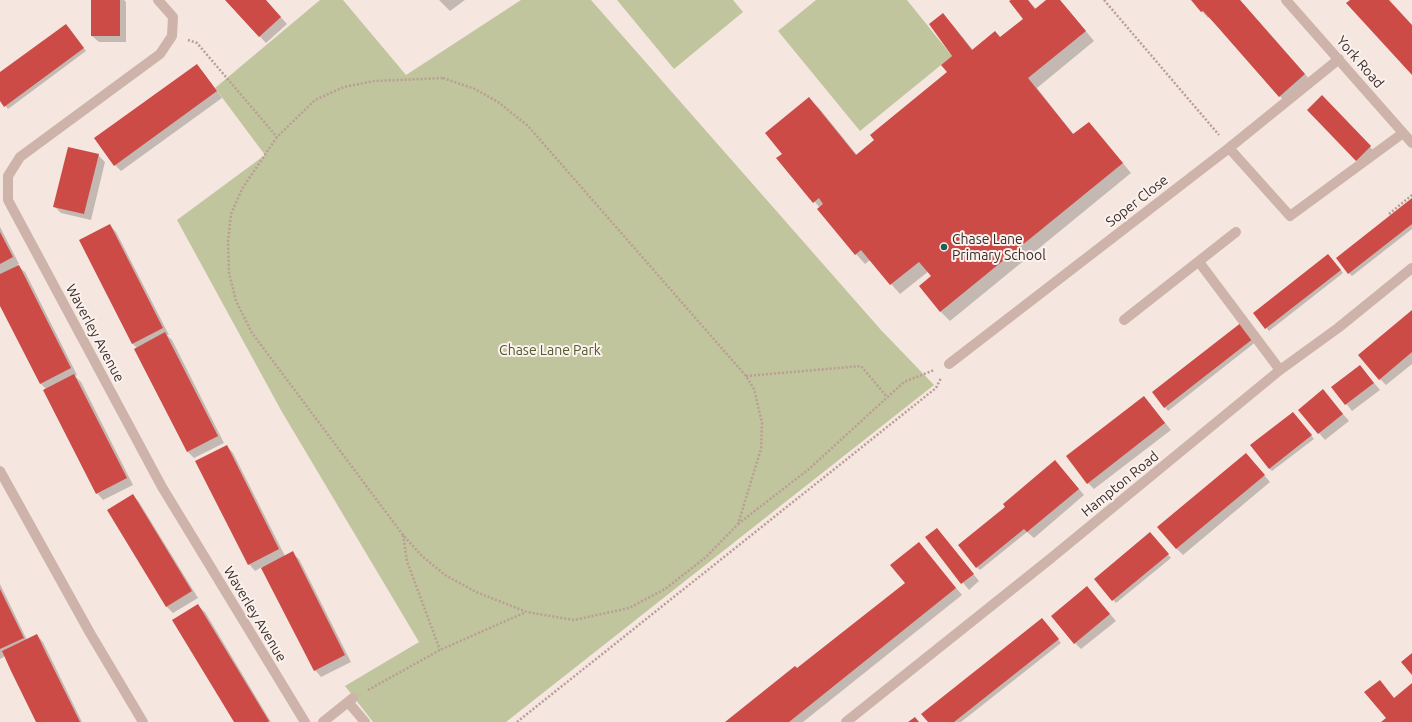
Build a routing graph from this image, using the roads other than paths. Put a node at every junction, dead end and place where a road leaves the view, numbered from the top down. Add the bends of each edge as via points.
1 (158, 0) edge
2 (1286, 0) edge
3 (1339, 59) junction
4 (1403, 133) junction
5 (1412, 143) edge
6 (1229, 148) junction
7 (1236, 232) dead end
8 (1199, 262) junction
9 (1412, 268) edge
10 (1124, 320) dead end
11 (949, 364) road end
12 (1280, 370) junction
13 (0, 471) edge
14 (143, 722) edge
15 (305, 722) edge
16 (323, 722) edge
17 (365, 722) edge
18 (846, 722) edge

1 - 15 street, Waverley Avenue via 173,17 172,36 160,54 20,157 8,176 8,200 162,487
2 - 3 street, York Road
3 - 4 street, York Road
3 - 6 street, Soper Close
4 - 5 street, York Road
4 - 6 street via 1290,216
6 - 11 street, Soper Close
7 - 8 street
8 - 10 street
8 - 12 street
9 - 12 street, Hampton Road via 1338,328
12 - 18 street, Hampton Road
13 - 14 street
16 - 17 street via 351,700

